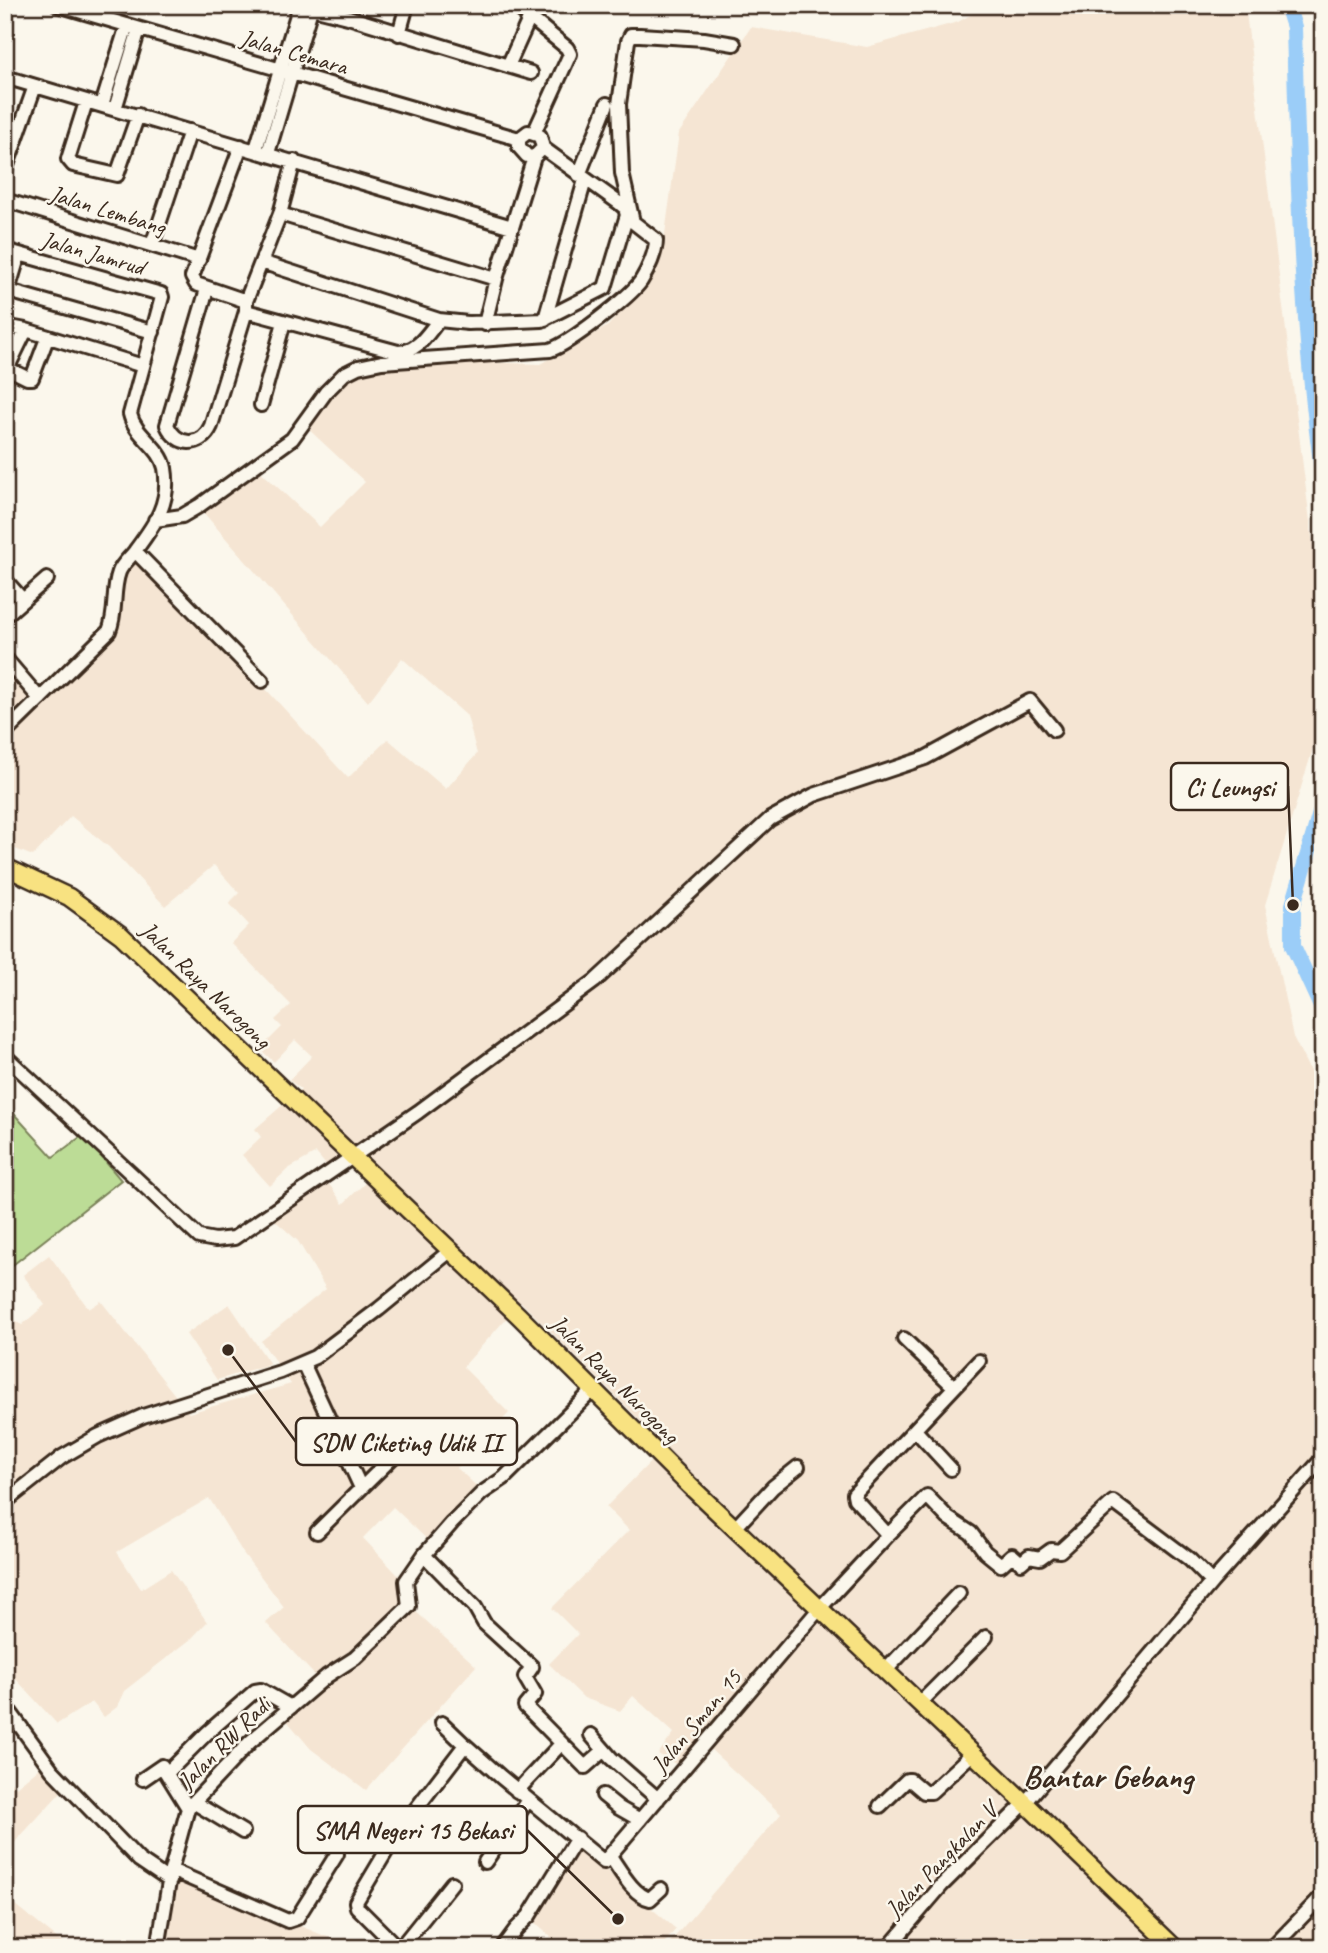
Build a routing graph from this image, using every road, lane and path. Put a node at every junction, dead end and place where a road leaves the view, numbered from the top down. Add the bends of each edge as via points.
1 (58, 5) edge
2 (407, 5) edge
3 (500, 5) edge
4 (304, 7) edge
5 (350, 11) edge
6 (522, 11) edge
7 (133, 27) junction
8 (399, 34) junction
9 (734, 44) dead end
10 (508, 66) junction
11 (286, 72) junction
12 (531, 73) dead end
13 (5, 77) edge
14 (35, 86) junction
15 (86, 102) junction
16 (607, 104) dead end
17 (102, 105) junction
18 (115, 109) junction
19 (138, 115) junction
20 (190, 131) junction
21 (534, 132) junction
22 (519, 139) junction
23 (241, 146) junction
24 (262, 151) junction
25 (538, 152) junction
26 (294, 161) junction
27 (5, 171) edge
28 (582, 177) junction
29 (5, 200) edge
30 (280, 214) junction
31 (512, 227) junction
32 (152, 245) junction
33 (5, 250) edge
34 (19, 254) junction
35 (199, 260) junction
36 (261, 261) junction
37 (496, 279) junction
38 (207, 289) junction
39 (6, 294) edge
40 (246, 306) junction
41 (545, 319) junction
42 (439, 320) junction
43 (284, 322) junction
44 (485, 324) junction
45 (5, 326) edge
46 (26, 330) junction
47 (153, 332) junction
48 (46, 341) dead end
49 (143, 366) junction
50 (7, 371) edge
51 (261, 405) dead end
52 (155, 520) junction
53 (135, 551) junction
54 (47, 579) dead end
55 (5, 580) edge
56 (22, 599) junction
57 (5, 615) edge
58 (5, 658) edge
59 (262, 681) dead end
60 (40, 699) junction
61 (1054, 730) dead end
62 (5, 733) edge
63 (5, 867) edge
64 (5, 1056) edge
65 (352, 1158) junction
66 (450, 1251) junction
67 (904, 1339) dead end
68 (979, 1361) dead end
69 (303, 1363) junction
70 (954, 1387) junction
71 (593, 1390) junction
72 (915, 1430) junction
73 (401, 1449) dead end
74 (1323, 1458) edge
75 (798, 1467) dead end
76 (951, 1469) dead end
77 (361, 1488) junction
78 (5, 1502) edge
79 (735, 1528) junction
80 (317, 1532) dead end
81 (888, 1535) junction
82 (424, 1555) junction
83 (1212, 1582) junction
84 (959, 1594) dead end
85 (820, 1608) junction
86 (986, 1637) dead end
87 (886, 1670) junction
88 (920, 1703) junction
89 (5, 1705) edge
90 (291, 1707) junction
91 (442, 1723) dead end
92 (591, 1735) dead end
93 (561, 1744) junction
94 (465, 1745) junction
95 (603, 1751) junction
96 (972, 1754) junction
97 (166, 1773) junction
98 (143, 1779) dead end
99 (517, 1791) junction
100 (603, 1795) dead end
101 (658, 1799) junction
102 (528, 1800) junction
103 (1025, 1802) junction
104 (192, 1805) junction
105 (880, 1806) dead end
106 (640, 1821) junction
107 (243, 1832) dead end
108 (577, 1838) junction
109 (337, 1854) dead end
110 (607, 1859) junction
111 (485, 1862) dead end
112 (171, 1875) junction
113 (452, 1883) dead end
114 (662, 1889) dead end
115 (1323, 1895) edge
116 (158, 1948) edge
117 (399, 1948) edge
118 (502, 1948) edge
119 (888, 1948) edge
120 (1175, 1948) edge
121 (1272, 1948) edge

1 - 7 street, Jalan Cemara
2 - 8 street
3 - 6 street
4 - 5 street
4 - 11 street
5 - 8 street
6 - 10 street
6 - 21 street via 570,54
7 - 11 street, Jalan Cemara
7 - 17 street
7 - 18 street
8 - 10 street
9 - 52 street via 629,37 619,104 622,173 633,222 653,236 656,245 642,280 623,298 550,350 358,367 336,381 287,444 199,506 181,516
10 - 12 street
11 - 22 street, Jalan Cemara
11 - 24 street
13 - 14 street
14 - 15 street
14 - 27 street
15 - 17 street
15 - 19 street via 68,159 73,166 117,175
16 - 28 street
17 - 18 street
18 - 19 street
19 - 20 street
20 - 23 street
20 - 32 street
21 - 22 street
21 - 25 street via 540,136
22 - 25 street via 522,153
23 - 24 street
23 - 35 street
24 - 26 street
25 - 28 street
25 - 31 street
26 - 30 street
26 - 31 street
28 - 41 street
28 - 41 street via 625,208 627,219 605,288
29 - 32 street, Jalan Lembang
30 - 36 street
30 - 37 street
31 - 37 street
32 - 35 street, Jalan Lembang
33 - 34 street, Jalan Jamrud
34 - 39 street
34 - 47 street, Jalan Jamrud via 160,293
35 - 38 street via 193,281
36 - 40 street
36 - 42 street
37 - 44 street
38 - 40 street
38 - 40 street via 167,425 179,441 204,437 211,426
39 - 47 street
40 - 43 street
41 - 44 street
42 - 43 street via 416,348 407,352
42 - 44 street
43 - 51 street
45 - 46 street
46 - 49 street
46 - 50 street
47 - 49 street, Jalan Jamrud
48 - 50 street via 32,378
49 - 52 street, Jalan Jamrud via 130,414 165,468 165,503
52 - 53 street, Jalan Jamrud
53 - 59 street
53 - 60 street, Jalan Jamrud via 119,572 109,631
54 - 56 street
55 - 56 street
56 - 57 street
58 - 60 street
60 - 62 street, Jalan Jamrud
61 - 65 street via 1030,701 925,758 814,795 770,819 595,982
63 - 65 main road, Jalan Raya Narogong via 69,897 121,935
64 - 65 street via 199,1237 234,1238
65 - 66 main road, Jalan Raya Narogong
66 - 69 street
66 - 71 main road, Jalan Raya Narogong
67 - 70 street
68 - 70 street
69 - 77 street
69 - 78 street via 143,1416 98,1436 62,1457
70 - 72 street
71 - 79 main road, Jalan Raya Narogong
71 - 82 street via 526,1448 504,1478 482,1493
72 - 76 street
72 - 81 street via 854,1494
73 - 77 street
74 - 83 street, Jalan Pangkalan V
75 - 79 street
77 - 80 street
79 - 85 main road, Jalan Raya Narogong
81 - 83 street, Jalan Sman. 15 via 927,1496 1001,1565 1012,1555 1021,1563 1029,1556 1060,1552 1113,1502
81 - 85 street, Jalan Sman. 15
82 - 90 street, Jalan RW Radi via 406,1581 409,1606 355,1658
82 - 93 street via 475,1607 484,1623 532,1667 525,1677 535,1694 525,1706
83 - 103 street, Jalan Pangkalan V
84 - 87 street
85 - 87 main road, Jalan Raya Narogong
85 - 101 street, Jalan Sman. 15
86 - 88 street
87 - 88 main road, Jalan Raya Narogong
88 - 96 main road, Jalan Raya Narogong
89 - 112 street via 52,1770 139,1860
90 - 97 street via 255,1691
90 - 104 street, Jalan RW Radi via 250,1742
91 - 94 street
92 - 95 street
93 - 95 street via 585,1767
93 - 99 street
94 - 99 street
94 - 117 street via 396,1835 356,1902
95 - 101 street
96 - 103 main road, Jalan Raya Narogong
96 - 105 street via 931,1792 903,1781
97 - 98 street via 162,1766
97 - 104 street
99 - 102 street
100 - 106 street
101 - 106 street, Jalan Sman. 15
102 - 108 street
102 - 111 street
103 - 119 street, Jalan Pangkalan V via 942,1885
103 - 120 main road, Jalan Raya Narogong
104 - 107 street
104 - 112 street
106 - 110 street, Jalan Sman. 15
108 - 110 street
108 - 118 street via 529,1916
109 - 112 street via 297,1918 288,1921
110 - 114 street via 643,1898 650,1899
112 - 116 street
113 - 117 street
115 - 121 street

